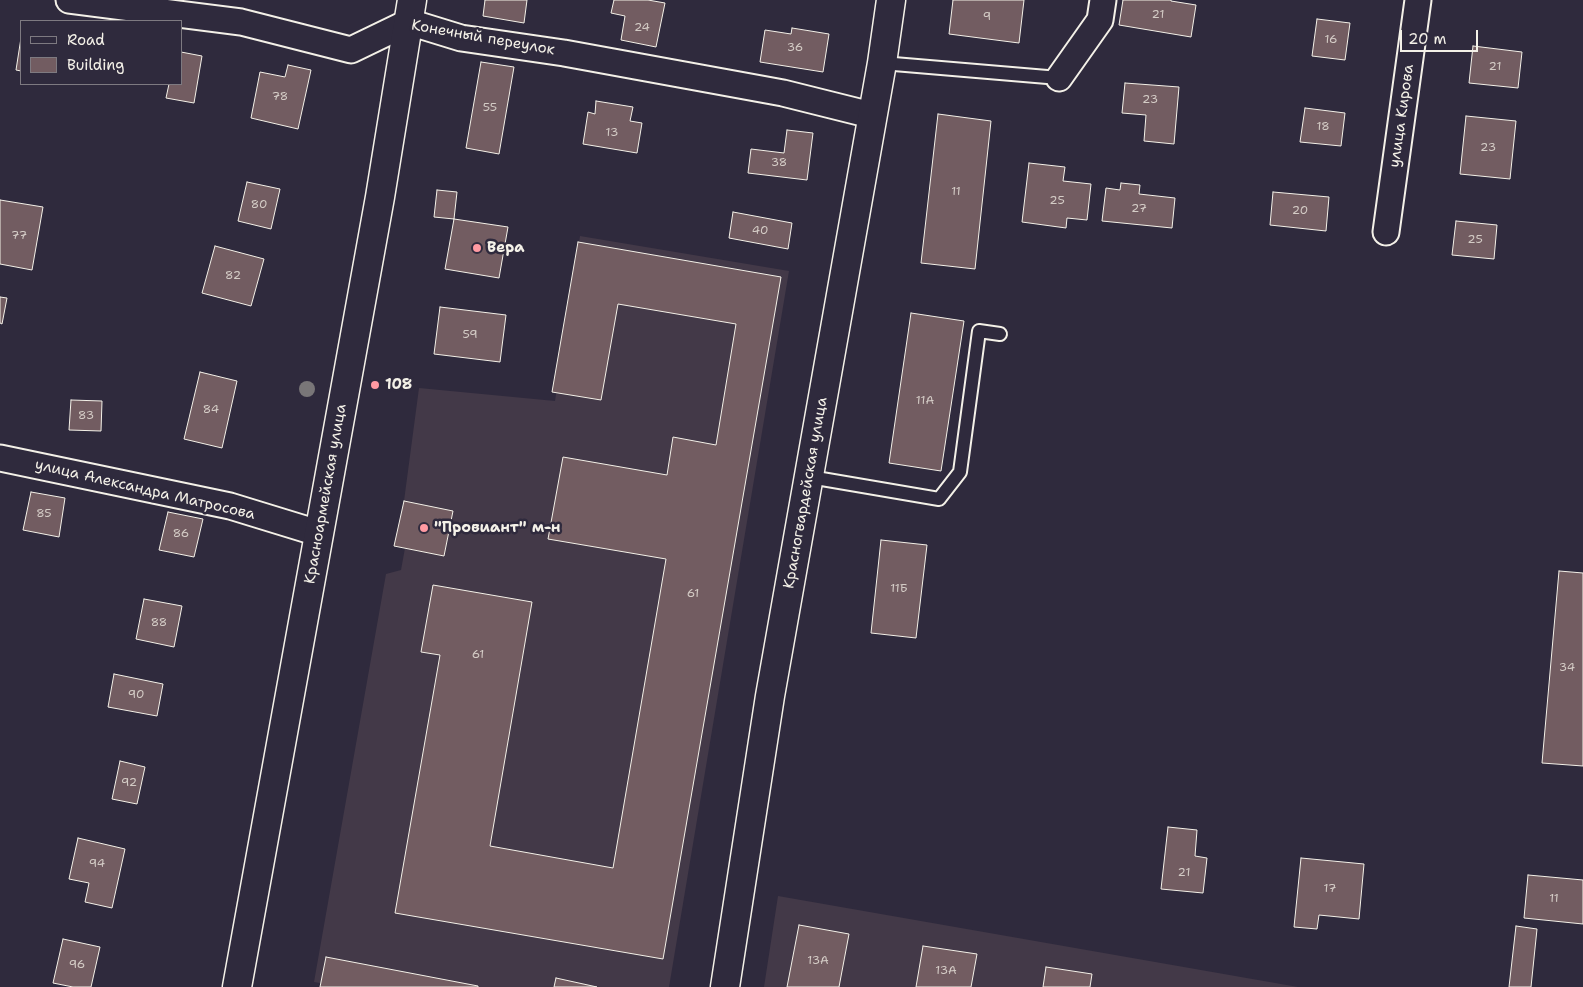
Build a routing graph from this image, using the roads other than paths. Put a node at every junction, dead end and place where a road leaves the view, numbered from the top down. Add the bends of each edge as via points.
1 (69, 0) edge
2 (890, 0) edge
3 (1103, 0) edge
4 (1418, 0) edge
5 (410, 11) edge
6 (882, 63) junction
7 (1059, 78) joint
8 (872, 115) junction
9 (1386, 232) dead end
10 (1000, 334) dead end
11 (0, 458) edge
12 (810, 477) junction
13 (318, 533) junction
14 (237, 987) edge
15 (725, 987) edge

1 - 5 street, Конечный переулок via 241,22 351,50
2 - 6 street, Красногвардейская улица
3 - 7 street via 1100,20
4 - 9 street, улица Кирова
5 - 8 street, Конечный переулок via 462,38 783,93
5 - 13 street, Красноармейская улица via 380,197
6 - 7 lane
6 - 8 street, Красногвардейская улица
8 - 12 street, Красногвардейская улица
10 - 12 lane via 980,331 960,472 939,499
11 - 13 street, улица Александра Матросова via 230,506
12 - 15 street, Красногвардейская улица via 770,696
13 - 14 street, Красноармейская улица

